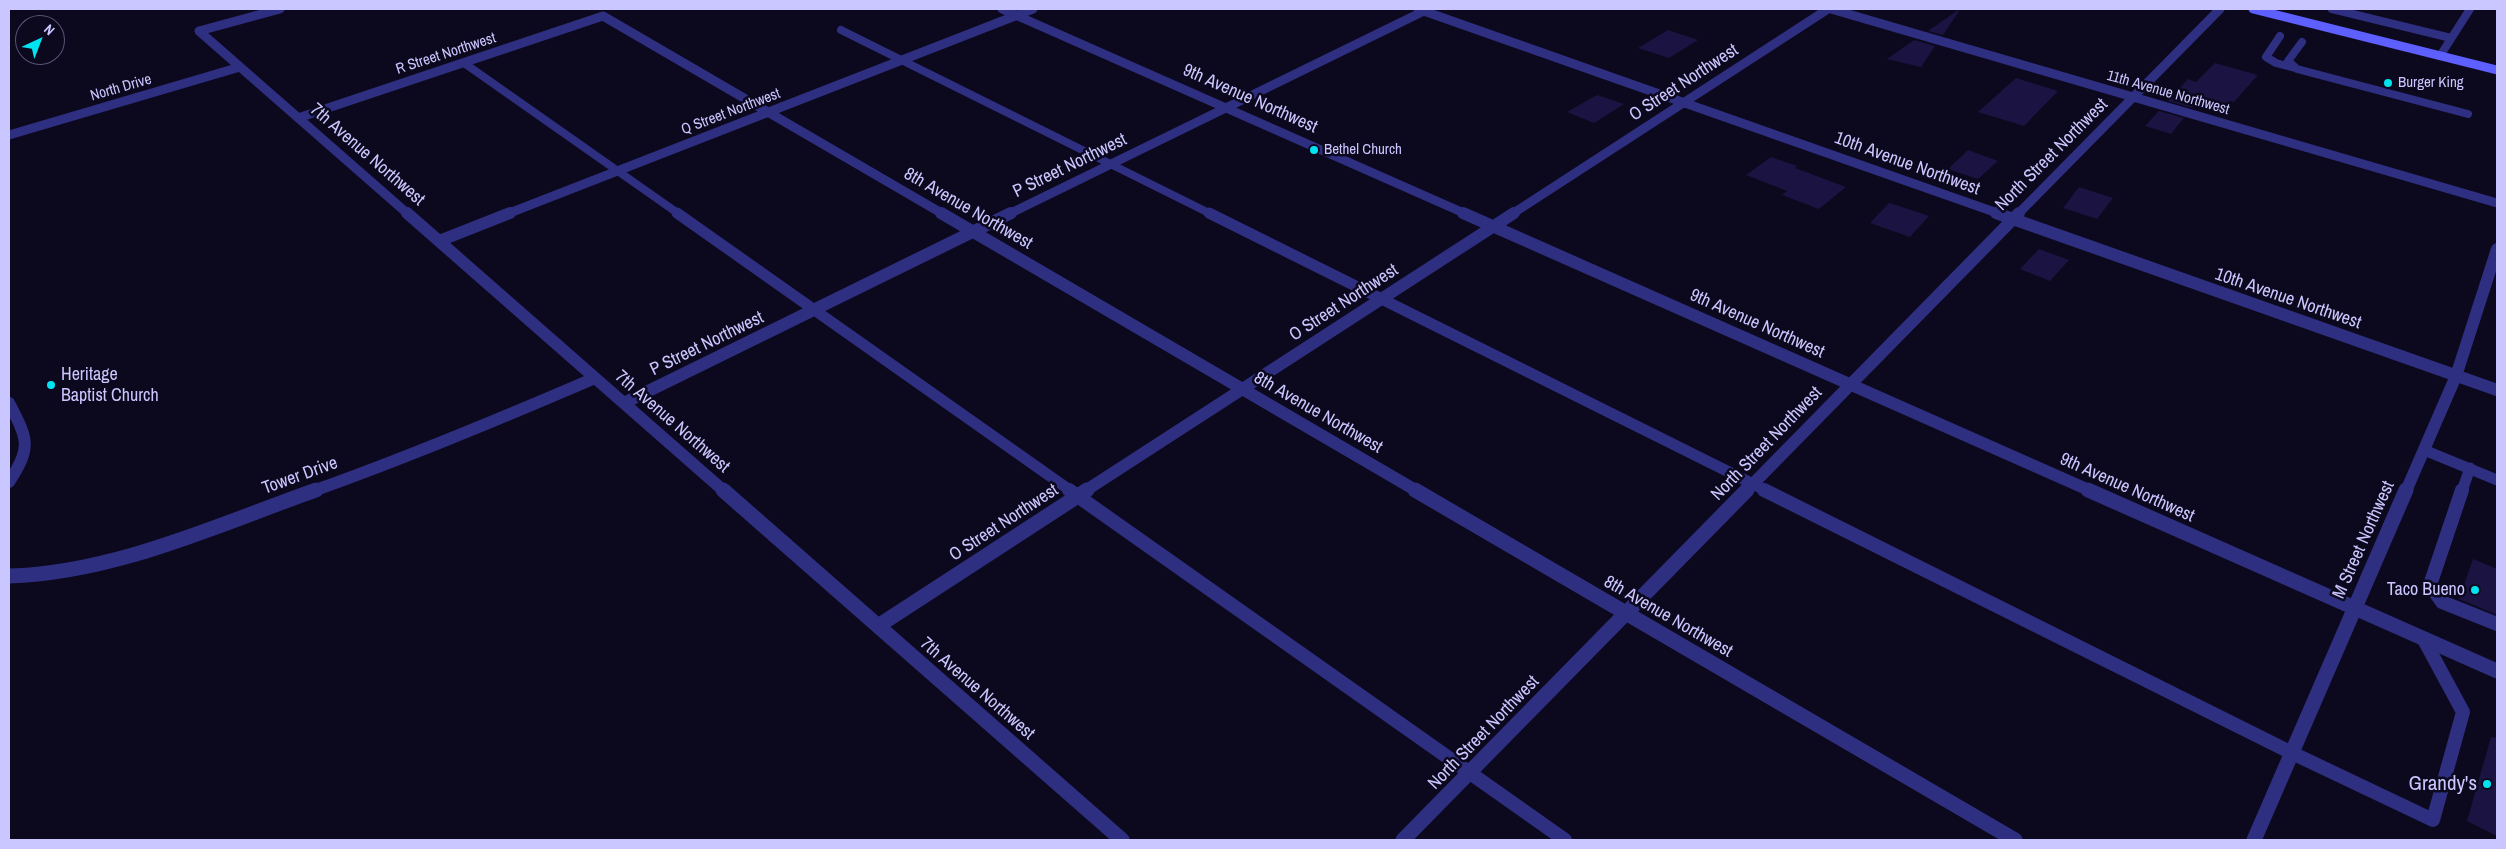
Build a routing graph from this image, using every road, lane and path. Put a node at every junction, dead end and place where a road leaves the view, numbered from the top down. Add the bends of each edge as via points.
1 (280, 9) edge
2 (1002, 9) edge
3 (1033, 9) edge
4 (1830, 9) edge
5 (2220, 9) edge
6 (2253, 9) edge
7 (2332, 9) edge
8 (2470, 9) edge
9 (1421, 10) edge
10 (1016, 15) junction
11 (603, 16) joint
12 (841, 30) dead end
13 (2280, 36) dead end
14 (2451, 38) junction
15 (2302, 42) dead end
16 (2440, 56) junction
17 (901, 60) junction
18 (464, 63) junction
19 (240, 67) junction
20 (2297, 69) junction
21 (2497, 70) edge
22 (2134, 98) junction
23 (1685, 103) junction
24 (1226, 108) junction
25 (767, 112) junction
26 (2468, 114) dead end
27 (298, 118) junction
28 (9, 135) edge
29 (1110, 164) junction
30 (617, 171) junction
31 (2497, 203) edge
32 (2012, 219) junction
33 (1494, 227) junction
34 (973, 232) junction
35 (439, 241) junction
36 (2497, 249) edge
37 (1382, 299) junction
38 (814, 310) junction
39 (2456, 376) junction
40 (595, 378) junction
41 (1849, 384) junction
42 (1243, 390) junction
43 (2497, 390) edge
44 (9, 403) edge
45 (624, 403) junction
46 (2424, 450) junction
47 (2470, 468) junction
48 (2497, 480) edge
49 (9, 482) edge
50 (1752, 484) junction
51 (1078, 496) junction
52 (9, 576) edge
53 (2355, 608) junction
54 (1625, 613) junction
55 (2497, 624) edge
56 (878, 626) junction
57 (2422, 638) junction
58 (2497, 671) edge
59 (2292, 753) junction
60 (1469, 773) junction
61 (1122, 840) edge
62 (1403, 840) edge
63 (1565, 840) edge
64 (2015, 840) edge
65 (2254, 840) edge

1 - 19 street, 7th Avenue Northwest via 198,31
2 - 10 street, 9th Avenue Northwest
3 - 10 street, Q Street Northwest
4 - 22 street, 11th Avenue Northwest
4 - 23 street, O Street Northwest
5 - 22 street, North Street Northwest
6 - 16 main road
7 - 14 lane
8 - 14 lane
9 - 23 street, 10th Avenue Northwest
9 - 24 street, P Street Northwest
10 - 17 street, Q Street Northwest
10 - 24 street, 9th Avenue Northwest
11 - 18 street, R Street Northwest
11 - 25 street, 8th Avenue Northwest
12 - 17 lane
13 - 20 lane via 2266,57
14 - 16 lane
15 - 20 lane via 2288,61
16 - 21 main road
17 - 25 street, Q Street Northwest
17 - 29 lane
18 - 27 street, R Street Northwest
18 - 30 lane
19 - 27 street, 7th Avenue Northwest
19 - 28 street, North Drive
20 - 26 lane
22 - 31 street, 11th Avenue Northwest
22 - 32 street, North Street Northwest
23 - 32 street, 10th Avenue Northwest
23 - 33 street, O Street Northwest
24 - 29 street, P Street Northwest
24 - 33 street, 9th Avenue Northwest
25 - 30 street, Q Street Northwest
25 - 34 street, 8th Avenue Northwest
27 - 35 street, 7th Avenue Northwest
29 - 34 street, P Street Northwest
29 - 37 lane
30 - 35 street, Q Street Northwest
30 - 38 lane
32 - 39 street, 10th Avenue Northwest
32 - 41 street, North Street Northwest
33 - 37 street, O Street Northwest
33 - 41 street, 9th Avenue Northwest
34 - 38 street, P Street Northwest
34 - 42 street, 8th Avenue Northwest
35 - 40 street, 7th Avenue Northwest
36 - 39 street, M Street Northwest
37 - 42 street, O Street Northwest
37 - 50 lane
38 - 45 street, P Street Northwest
38 - 51 lane
39 - 43 street, 10th Avenue Northwest
39 - 46 street, M Street Northwest
40 - 45 street, 7th Avenue Northwest
40 - 52 street, Tower Drive via 390,464 141,552 100,564
41 - 50 street, North Street Northwest
41 - 53 street, 9th Avenue Northwest
42 - 51 street, O Street Northwest
42 - 54 street, 8th Avenue Northwest
44 - 49 street via 27,442 22,463
45 - 56 street, 7th Avenue Northwest
46 - 47 lane
46 - 53 street, M Street Northwest
47 - 48 lane
47 - 55 lane via 2430,585 2442,602
50 - 54 street, North Street Northwest
50 - 59 lane
51 - 56 street, O Street Northwest
51 - 60 lane
53 - 57 street, 9th Avenue Northwest
53 - 59 street, M Street Northwest
54 - 60 street, North Street Northwest
54 - 64 street, 8th Avenue Northwest
56 - 61 street, 7th Avenue Northwest
57 - 58 street, 9th Avenue Northwest
57 - 59 lane via 2463,712 2433,820
59 - 65 street, M Street Northwest
60 - 62 street, North Street Northwest
60 - 63 lane

